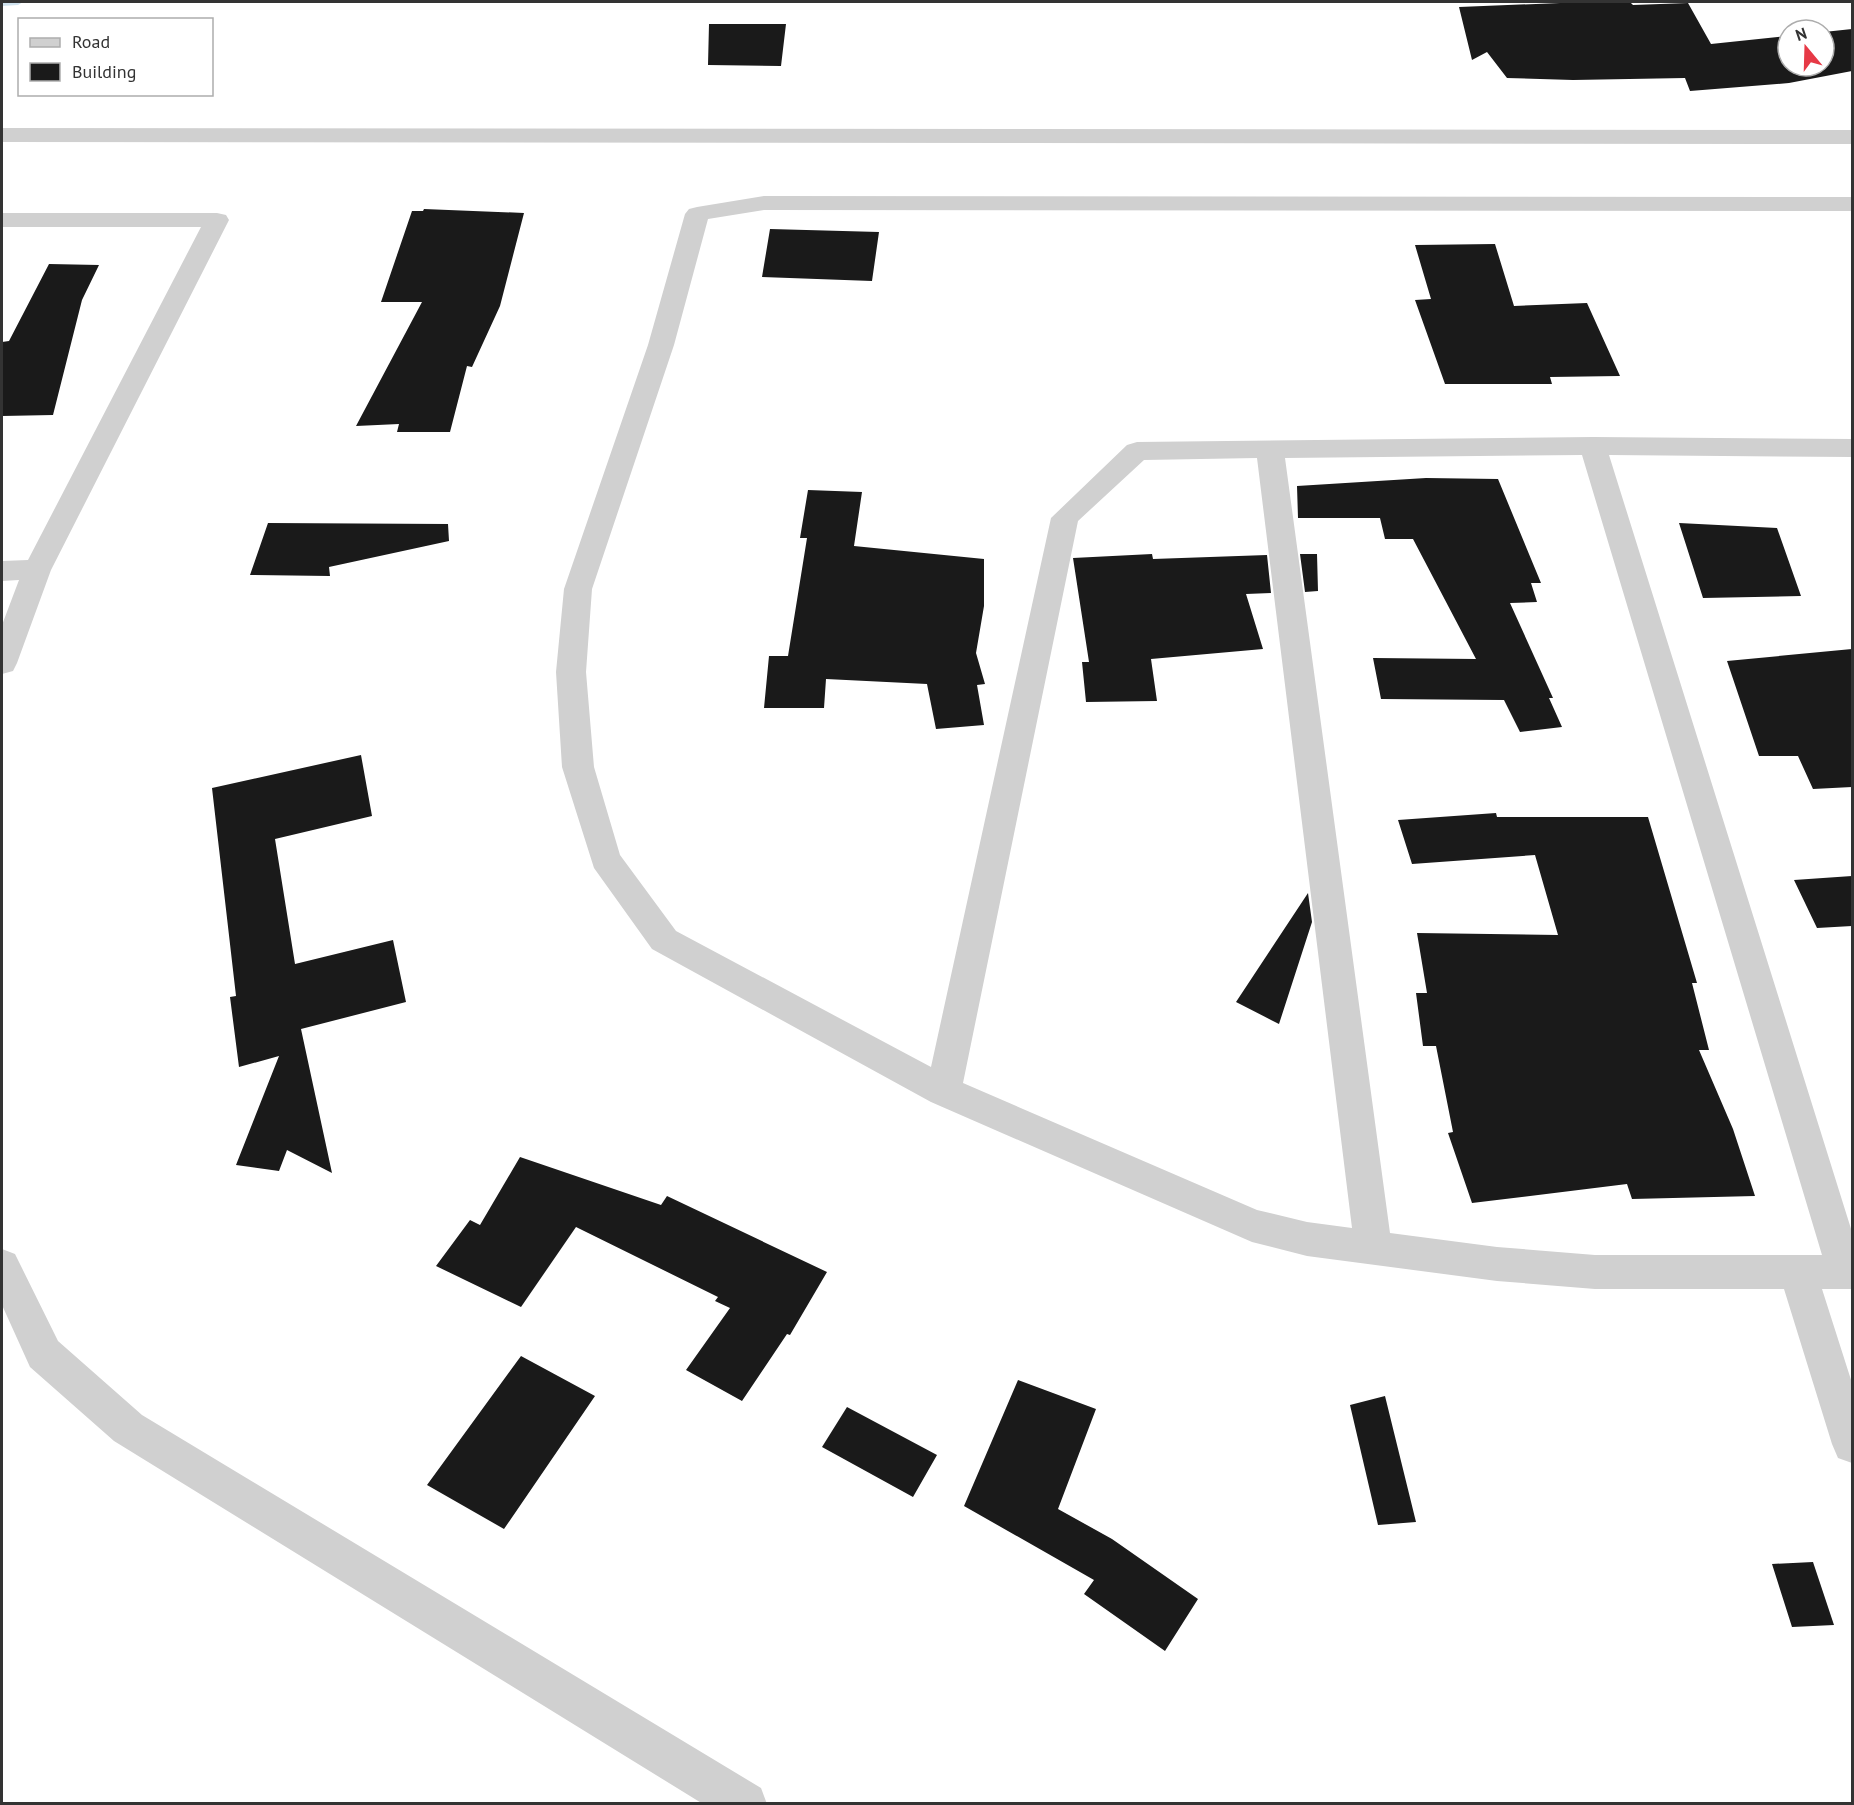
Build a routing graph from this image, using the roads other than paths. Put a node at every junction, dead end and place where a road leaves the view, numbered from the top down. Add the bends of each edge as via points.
1 (2, 135) edge
2 (1852, 137) edge
3 (1852, 204) edge
4 (2, 220) edge
5 (1593, 446) junction
6 (1852, 448) edge
7 (1270, 451) junction
8 (37, 570) junction
9 (2, 571) edge
10 (2, 663) edge
11 (945, 1091) junction
12 (1373, 1246) junction
13 (2, 1266) edge
14 (1798, 1272) junction
15 (1849, 1272) edge
16 (1852, 1444) edge
17 (745, 1803) edge

1 - 2 street
3 - 11 street via 764,202 697,214 661,345 578,590 571,672 578,767 605,858 664,940
4 - 8 street via 217,220
5 - 6 street
5 - 7 street
5 - 15 street
7 - 11 street via 1137,451 1065,518
7 - 12 street
8 - 9 street
8 - 10 street
11 - 12 street via 1252,1225 1307,1239
12 - 14 street via 1497,1264 1595,1272
13 - 17 street via 44,1354 128,1428
14 - 15 street
14 - 16 street

